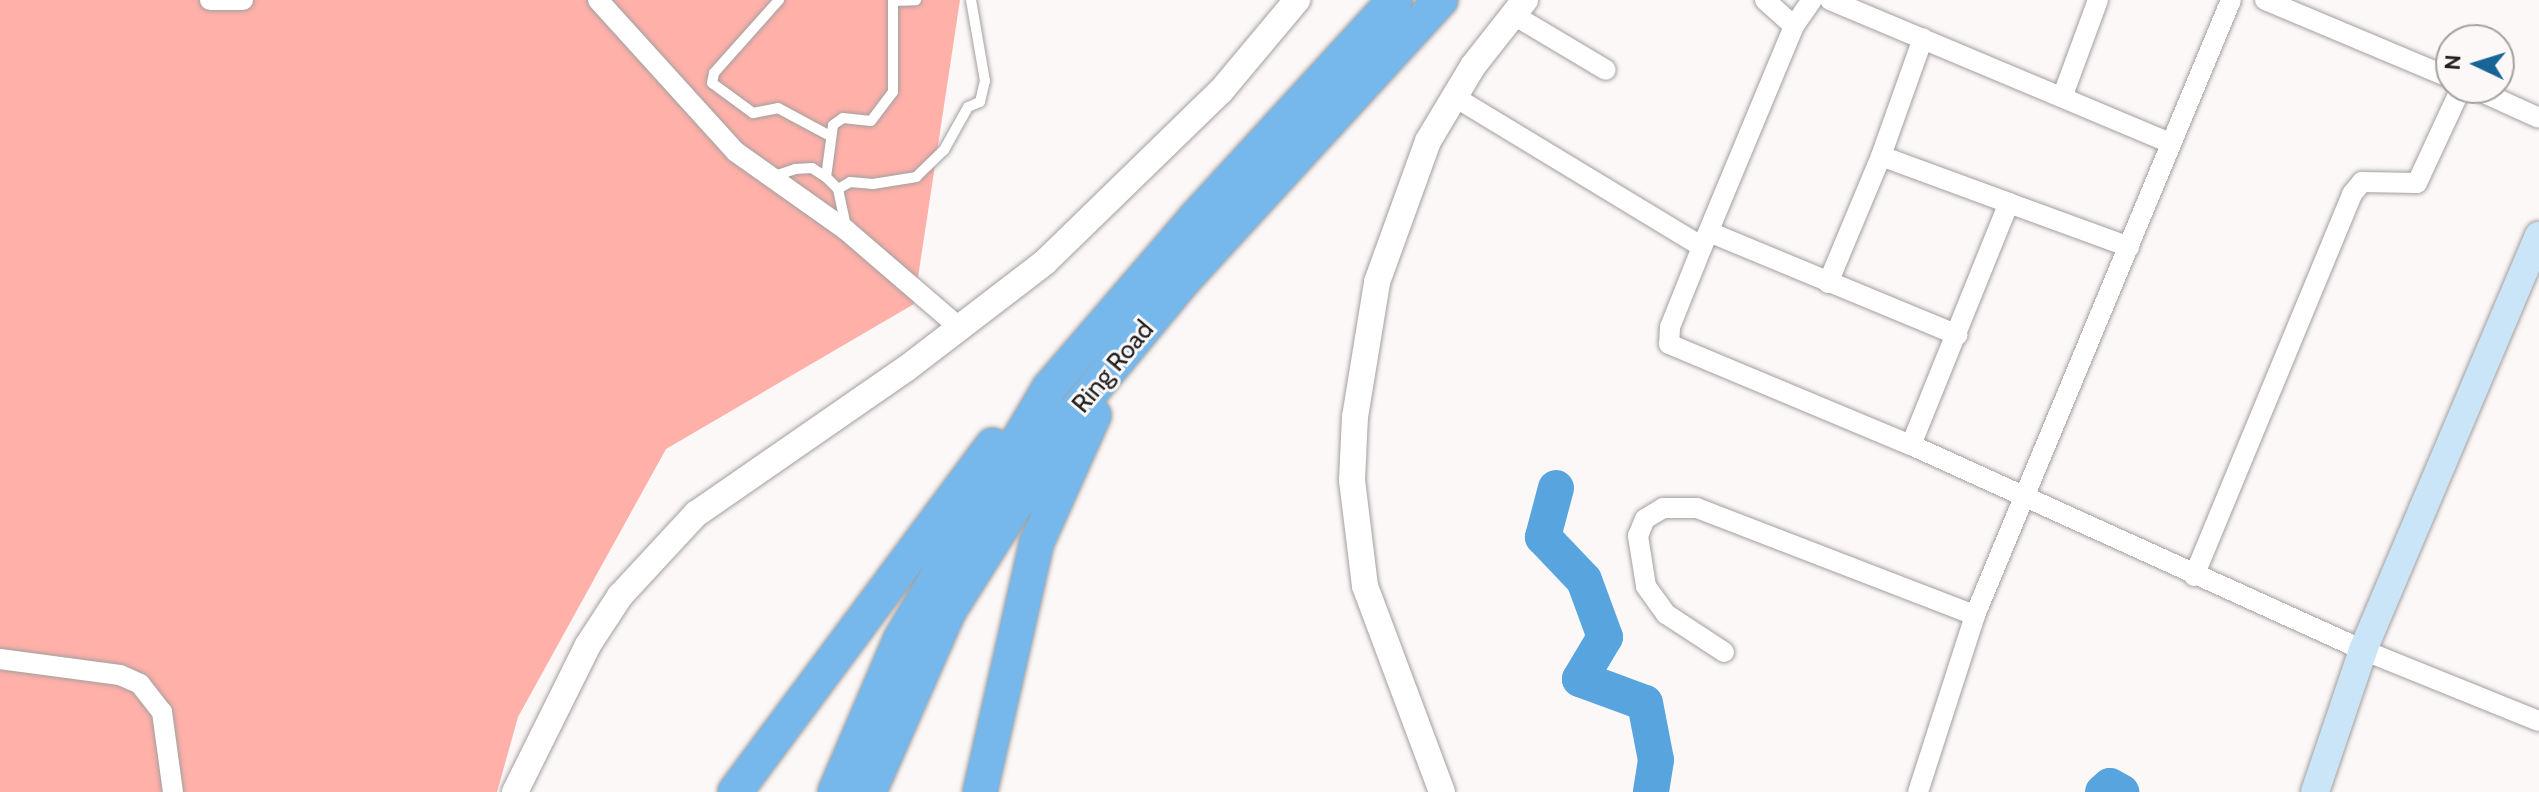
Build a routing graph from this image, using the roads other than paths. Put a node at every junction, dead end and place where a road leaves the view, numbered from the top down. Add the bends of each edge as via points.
1 (210, 0) edge
2 (243, 0) edge
3 (598, 0) edge
4 (779, 0) edge
5 (893, 0) edge
6 (916, 0) edge
7 (971, 0) edge
8 (1297, 0) edge
9 (1395, 0) edge
10 (1441, 0) edge
11 (1765, 0) edge
12 (1812, 0) edge
13 (1830, 0) edge
14 (2098, 0) edge
15 (2231, 0) edge
16 (2265, 0) edge
17 (1519, 7) edge
18 (1794, 26) junction
19 (1923, 38) junction
20 (1606, 70) dead end
21 (2435, 71) edge
22 (2063, 95) junction
23 (1453, 96) junction
24 (2454, 104) edge
25 (2508, 104) edge
26 (2539, 118) edge
27 (830, 136) junction
28 (2171, 143) junction
29 (1881, 156) junction
30 (772, 177) junction
31 (826, 177) junction
32 (838, 189) junction
33 (2009, 203) junction
34 (846, 230) junction
35 (2539, 236) edge
36 (1706, 239) junction
37 (2129, 247) junction
38 (1828, 283) junction
39 (961, 329) junction
40 (1958, 335) junction
41 (1135, 344) junction
42 (1049, 388) junction
43 (1911, 445) junction
44 (2025, 497) junction
45 (2194, 576) junction
46 (1975, 615) junction
47 (2363, 650) junction
48 (1724, 652) dead end
49 (0, 659) edge
50 (2539, 721) edge
51 (173, 792) edge
52 (515, 792) edge
53 (735, 792) edge
54 (835, 792) edge
55 (869, 792) edge
56 (980, 792) edge
57 (1442, 792) edge
58 (1918, 792) edge
59 (2315, 792) edge

1 - 2 street
3 - 30 street via 714,130
4 - 27 lane via 714,73 712,83 753,113 778,108
5 - 6 lane
5 - 27 lane via 893,92 880,116 871,121 838,120
7 - 32 lane via 985,81 980,102 968,107 944,150 916,177 850,182
8 - 39 street via 1221,91 1138,176 1055,254
9 - 42 highway, Ring Road via 1195,218
10 - 41 highway, Ring Road via 1184,280
11 - 18 street
12 - 18 street
13 - 19 street
14 - 22 street
15 - 28 street
16 - 21 street
17 - 20 street
17 - 23 street
18 - 36 street
19 - 22 street
19 - 29 street
22 - 28 street
23 - 36 street
23 - 57 street via 1428,141 1377,282 1355,417 1352,480 1365,586
24 - 45 street via 2417,183 2362,182 2352,194
25 - 26 street
27 - 31 lane
28 - 37 street
29 - 33 street
29 - 38 street
30 - 31 lane via 812,168
30 - 34 street
31 - 32 lane
32 - 34 lane
33 - 37 street
33 - 40 street
34 - 39 street
35 - 47 main road
36 - 38 street
36 - 43 street via 1670,327 1669,344
37 - 44 street
38 - 40 street
39 - 52 street via 696,514 620,596 588,645
40 - 43 street
41 - 55 highway, Ring Road via 1046,452 949,611
41 - 56 highway via 1049,507
42 - 53 highway via 997,439
42 - 54 highway, Ring Road via 900,640
43 - 44 street
44 - 45 street
44 - 46 street
45 - 47 street
46 - 48 street via 1697,508 1663,508 1645,519 1638,536 1646,586 1666,614
46 - 58 street
47 - 50 street
47 - 59 main road
49 - 51 street via 120,675 140,684 162,712

